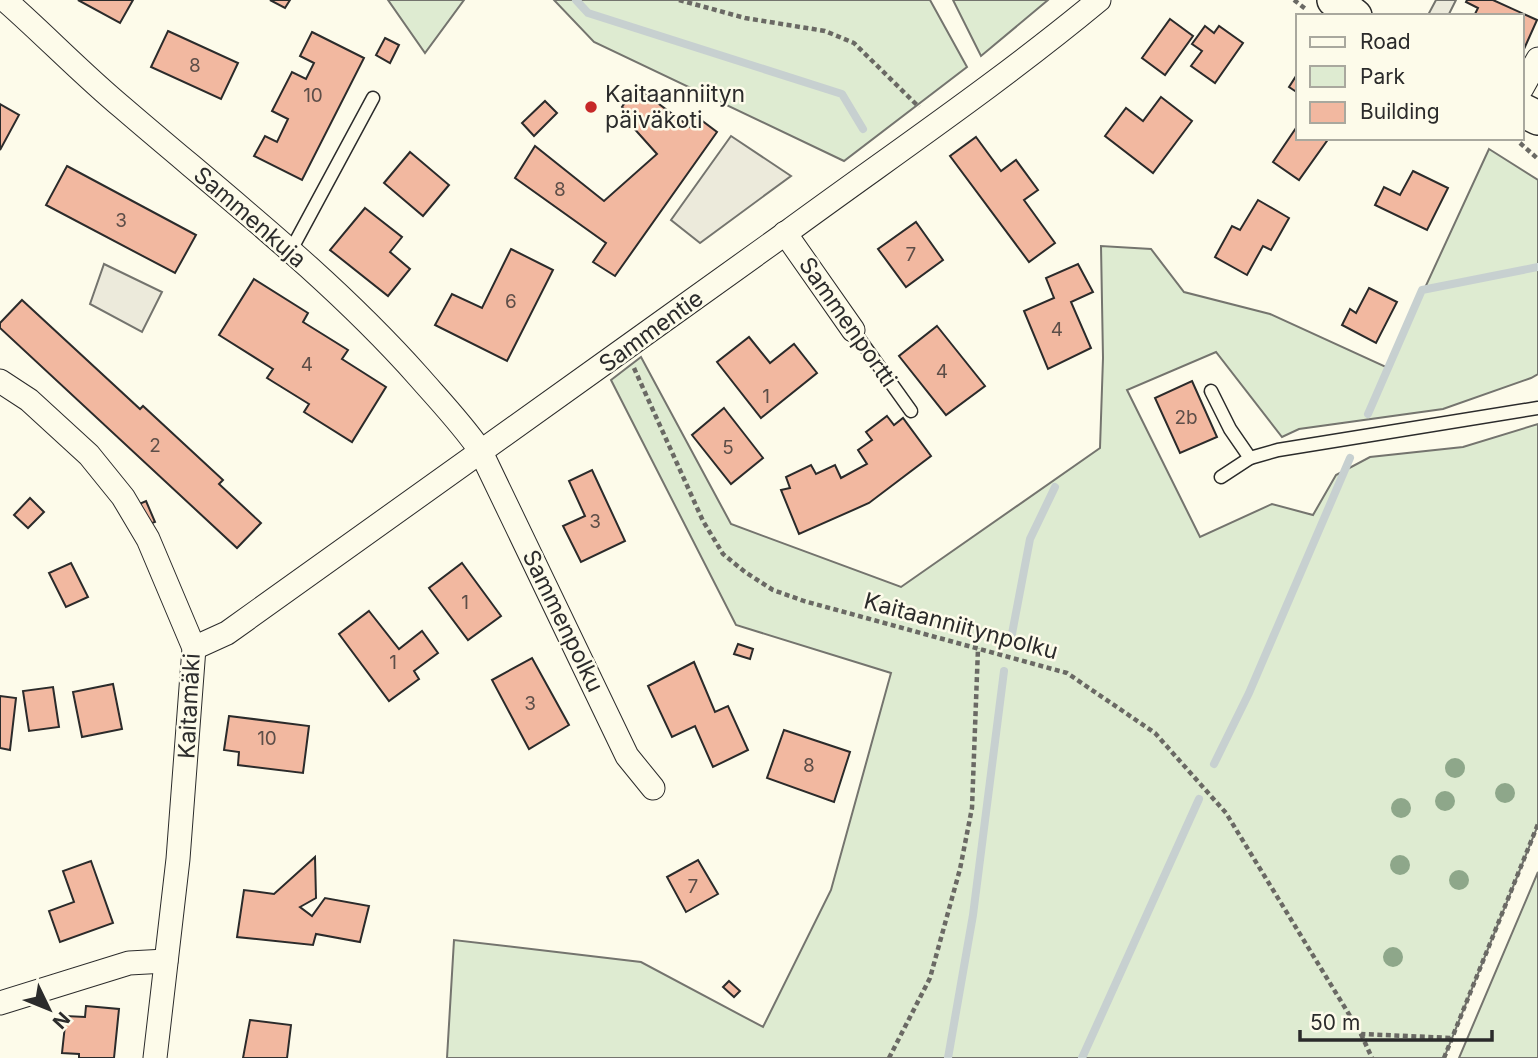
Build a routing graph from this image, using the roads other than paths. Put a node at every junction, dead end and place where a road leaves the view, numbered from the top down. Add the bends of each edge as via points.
1 (5, 0) edge
2 (1099, 0) edge
3 (1334, 0) edge
4 (1352, 14) edge
5 (1538, 59) edge
6 (1524, 84) edge
7 (373, 98) dead end
8 (785, 233) junction
9 (290, 252) junction
10 (853, 330) joint
11 (0, 381) edge
12 (1210, 391) dead end
13 (1538, 408) edge
14 (911, 411) dead end
15 (480, 450) junction
16 (1250, 458) junction
17 (1221, 477) dead end
18 (194, 648) junction
19 (653, 788) dead end
20 (166, 961) junction
21 (0, 1003) edge
22 (155, 1058) edge

1 - 9 street, Sammenkuja
2 - 8 street, Sammentie via 969,101
3 - 4 street
5 - 6 street
7 - 9 lane
8 - 10 street, Sammenportti
8 - 15 street, Sammentie
9 - 15 street, Sammenkuja via 397,353
10 - 14 lane, Sammenportti
11 - 18 street, Kaitamäki via 29,400 89,455 123,497 148,539
12 - 16 lane
13 - 16 lane
15 - 18 street, Sammentie via 227,633
15 - 19 street, Sammenpolku via 627,757
16 - 17 lane
18 - 20 street, Kaitamäki
20 - 21 street via 129,963
20 - 22 street, Kaitamäki

